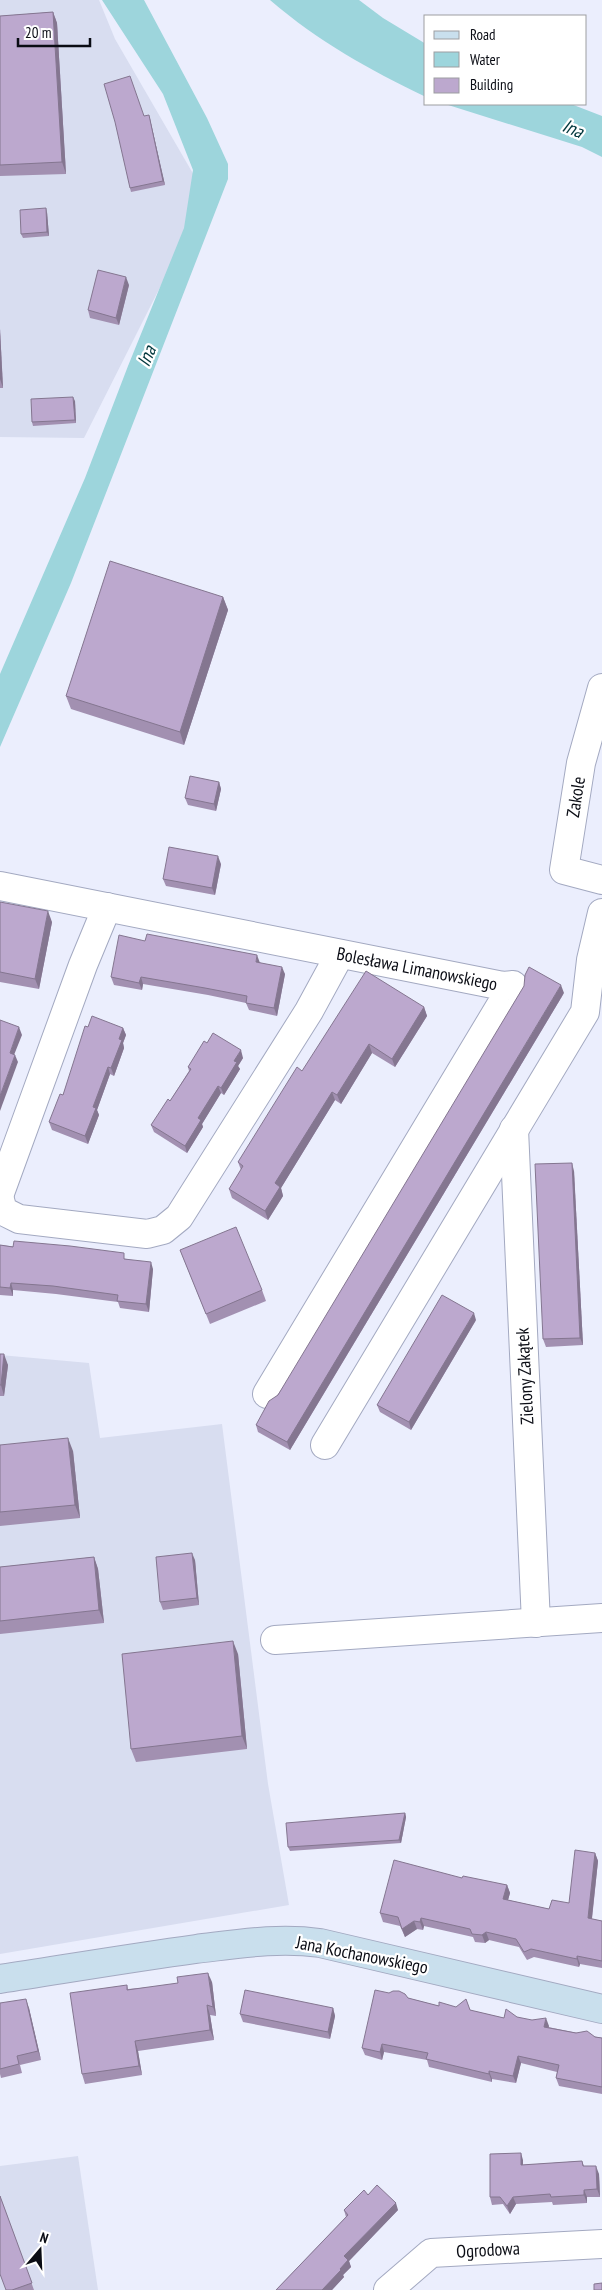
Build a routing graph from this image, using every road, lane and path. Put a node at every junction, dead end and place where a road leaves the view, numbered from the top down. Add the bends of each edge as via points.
1 (602, 688) edge
2 (602, 880) edge
3 (0, 886) edge
4 (107, 908) junction
5 (602, 913) edge
6 (340, 954) junction
7 (514, 1129) junction
8 (0, 1193) edge
9 (0, 1200) edge
10 (267, 1394) dead end
11 (325, 1445) dead end
12 (602, 1618) edge
13 (536, 1623) junction
14 (275, 1640) dead end
15 (0, 1979) edge
16 (602, 2009) edge
17 (602, 2244) edge
18 (388, 2290) edge

1 - 2 street, Zakole via 581,763 564,870
3 - 4 street, Bolesława Limanowskiego
4 - 6 street, Bolesława Limanowskiego
4 - 8 street
5 - 7 street via 591,960 585,1012
6 - 9 street via 309,1011 179,1216 163,1230 147,1234 19,1218 3,1211
6 - 10 street, Bolesława Limanowskiego via 503,986 513,985
7 - 11 street
7 - 13 street, Zielony Zakątek
12 - 13 street
13 - 14 street
15 - 16 street, Jana Kochanowskiego via 173,1952 296,1940
17 - 18 street, Ogrodowa via 431,2253

